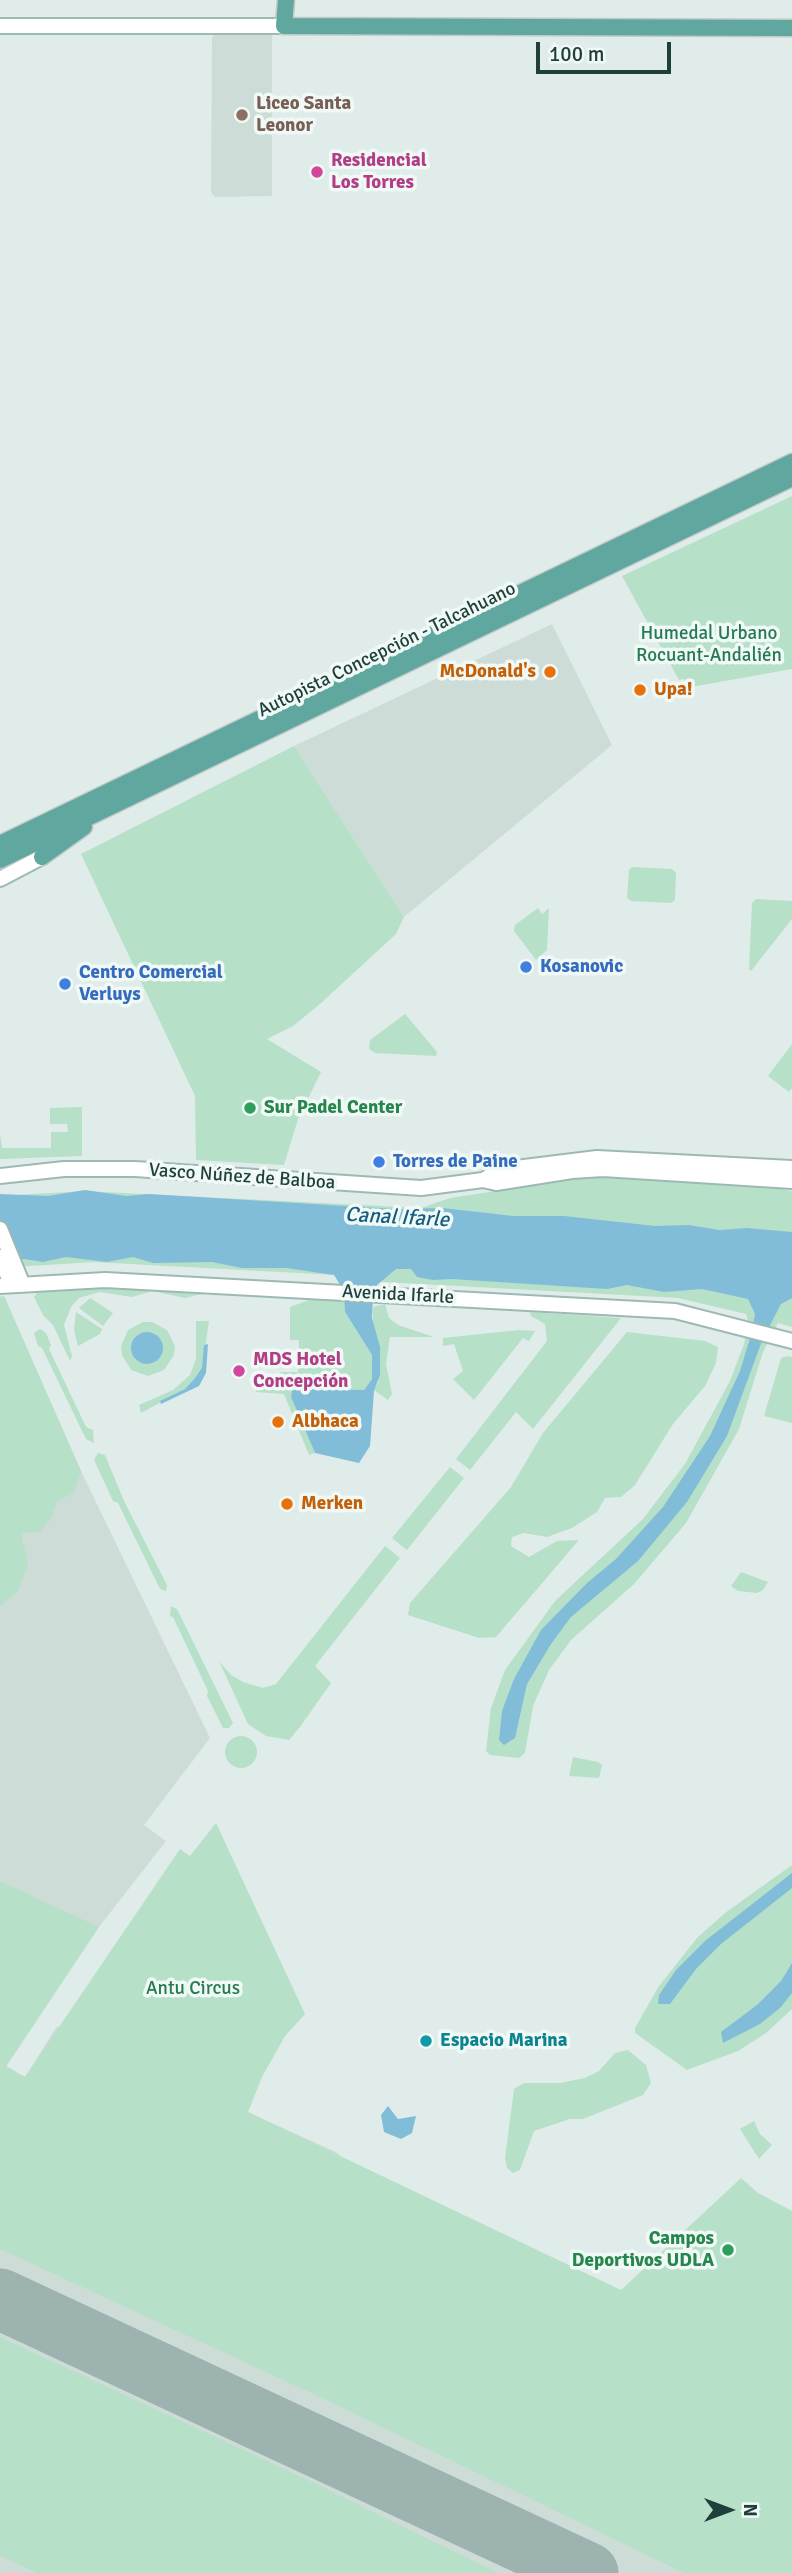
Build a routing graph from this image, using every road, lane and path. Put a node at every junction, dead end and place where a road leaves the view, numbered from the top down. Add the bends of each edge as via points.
1 (286, 0) edge
2 (0, 26) edge
3 (284, 26) junction
4 (792, 28) edge
5 (792, 462) edge
6 (792, 478) edge
7 (114, 805) junction
8 (0, 844) edge
9 (42, 857) joint
10 (0, 860) edge
11 (0, 879) edge
12 (792, 1168) edge
13 (0, 1176) edge
14 (483, 1180) junction
15 (792, 1181) edge
16 (0, 1229) edge
17 (6, 1264) edge
18 (11, 1284) edge
19 (792, 1341) edge

1 - 3 main road
2 - 3 street
3 - 4 main road
5 - 8 main road, Autopista Concepción - Talcahuano
6 - 7 main road, Autopista Concepción - Talcahuano
7 - 9 main road
7 - 10 main road, Autopista Concepción - Talcahuano
9 - 11 street
12 - 14 street, Vasco Núñez de Balboa via 597,1157 500,1170
13 - 14 street, Vasco Núñez de Balboa via 64,1169 135,1169 421,1188
14 - 15 street, Vasco Núñez de Balboa via 496,1183 603,1170
16 - 17 street
17 - 18 street
18 - 19 street, Avenida Ifarle via 105,1280 675,1311

